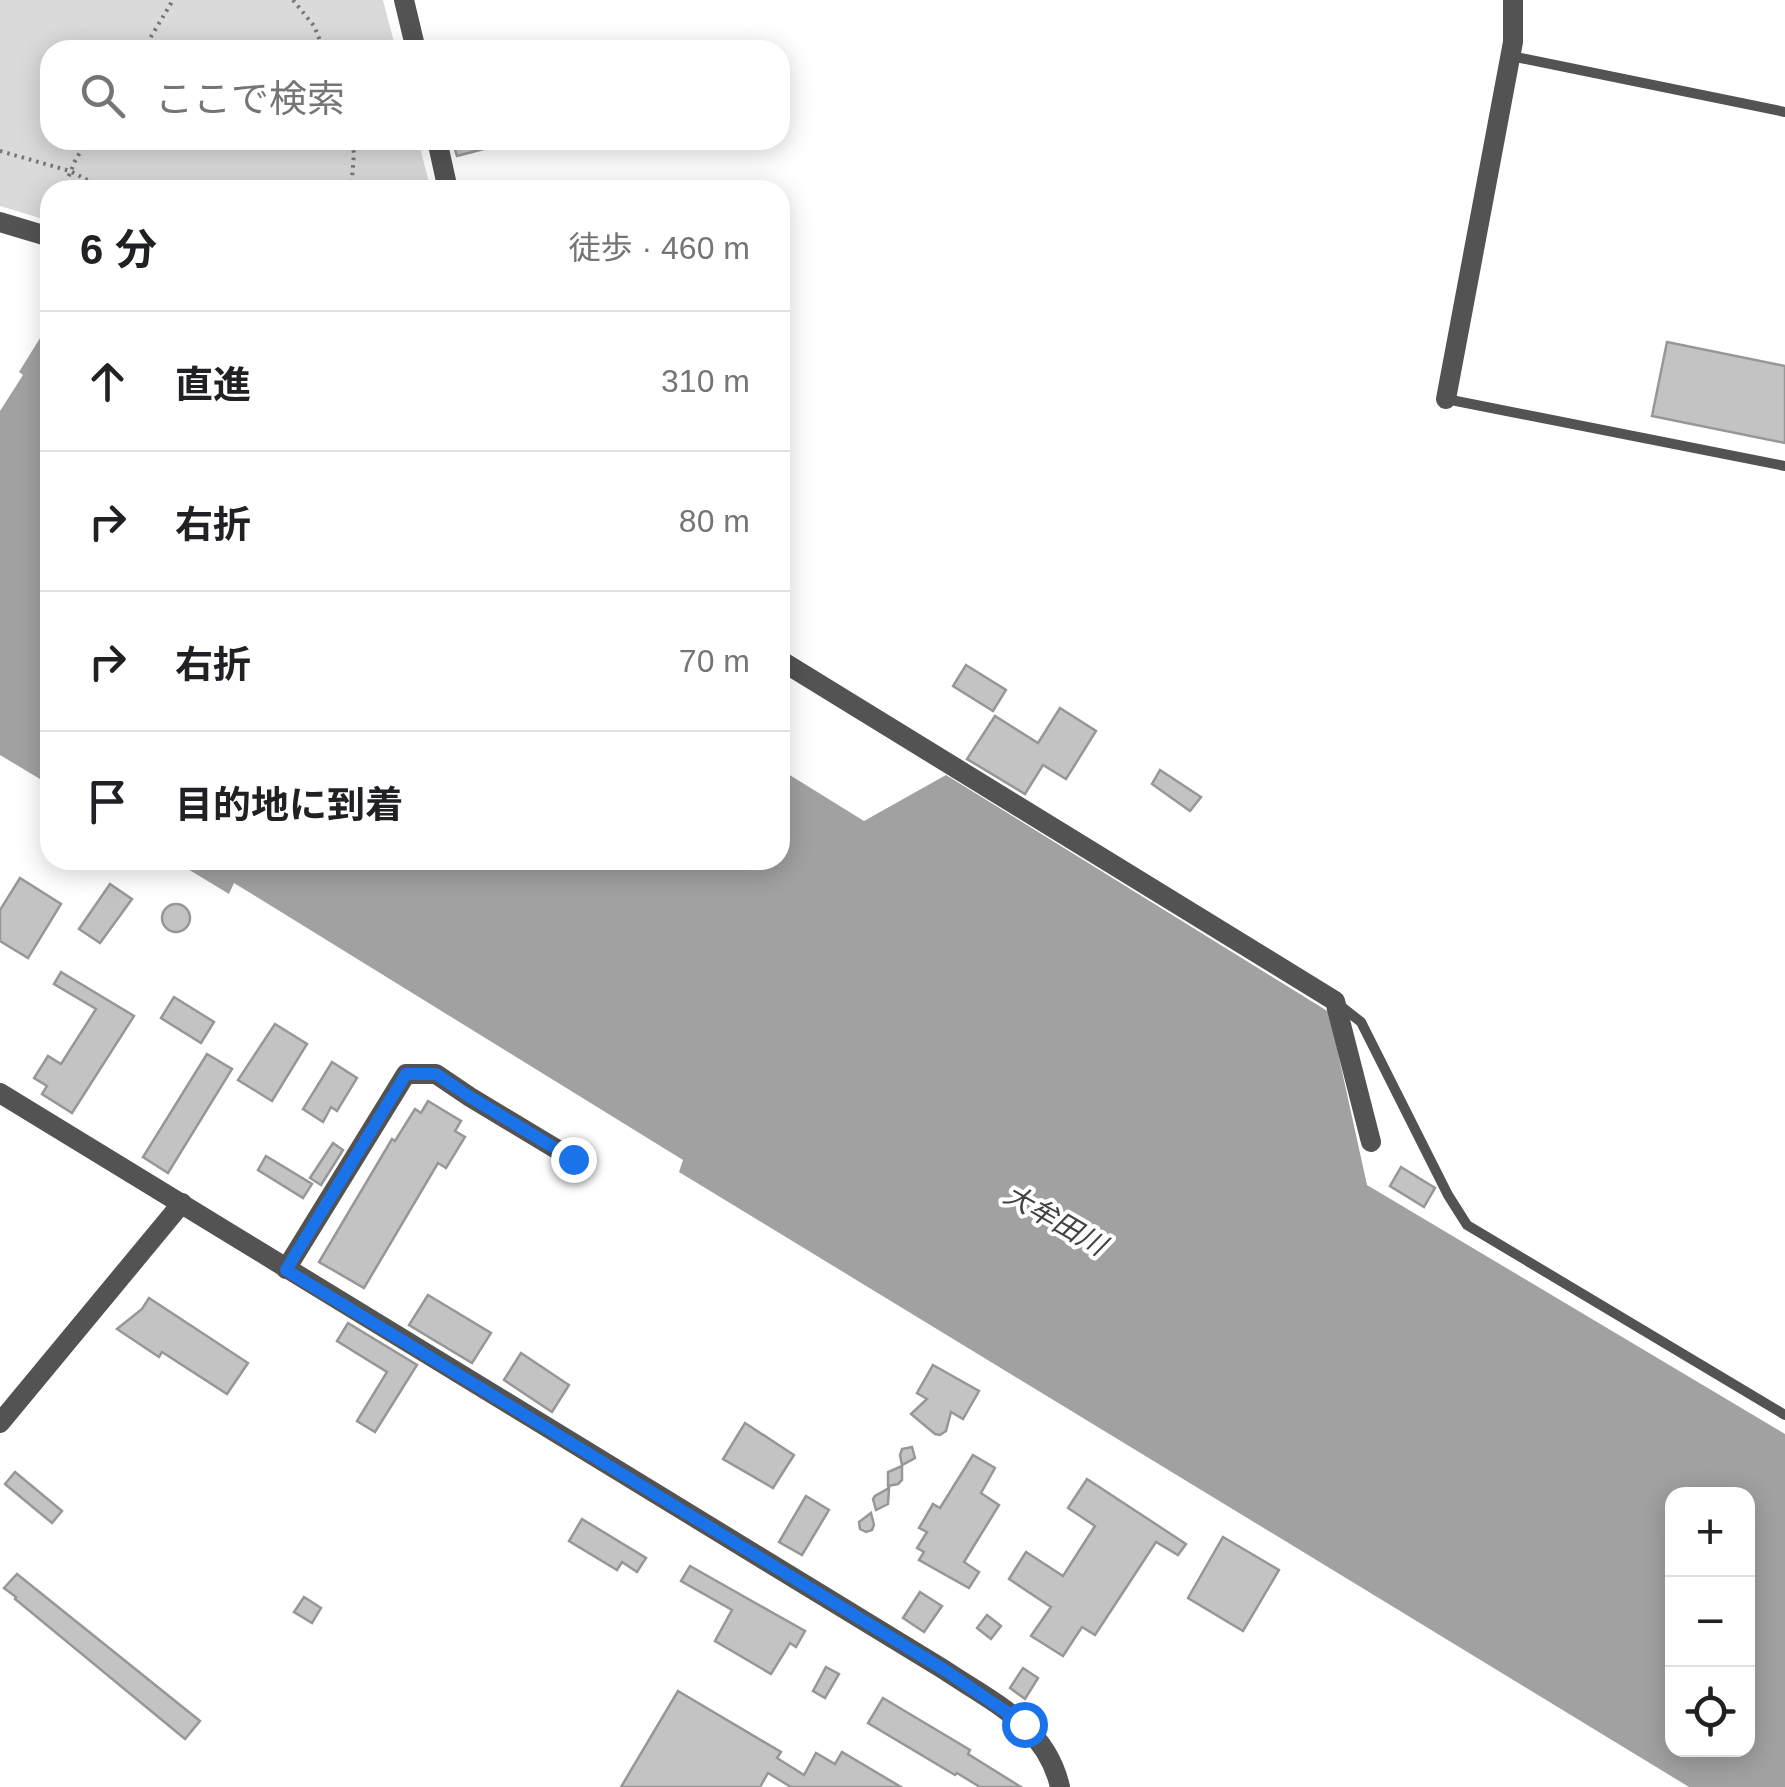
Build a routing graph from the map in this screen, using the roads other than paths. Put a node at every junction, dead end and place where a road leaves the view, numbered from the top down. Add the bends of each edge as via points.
1 (404, 0) edge
2 (1512, 0) edge
3 (414, 40) edge
4 (1510, 56) junction
5 (1785, 112) edge
6 (439, 150) edge
7 (446, 180) edge
8 (0, 222) edge
9 (40, 233) edge
10 (1446, 398) joint
11 (1785, 466) edge
12 (790, 666) edge
13 (1336, 1001) junction
14 (0, 1093) edge
15 (1371, 1142) dead end
16 (573, 1159) dead end
17 (182, 1203) junction
18 (286, 1270) junction
19 (1785, 1415) edge
20 (0, 1423) edge
21 (1060, 1787) edge

1 - 3 street
2 - 4 street
4 - 5 lane
4 - 10 street
6 - 7 street
8 - 9 street
10 - 11 lane
12 - 13 street
13 - 15 street
13 - 19 lane via 1361,1022 1467,1226
14 - 17 street
16 - 18 street via 436,1074 406,1074
17 - 18 street
17 - 20 street
18 - 21 street via 943,1669 1038,1738

